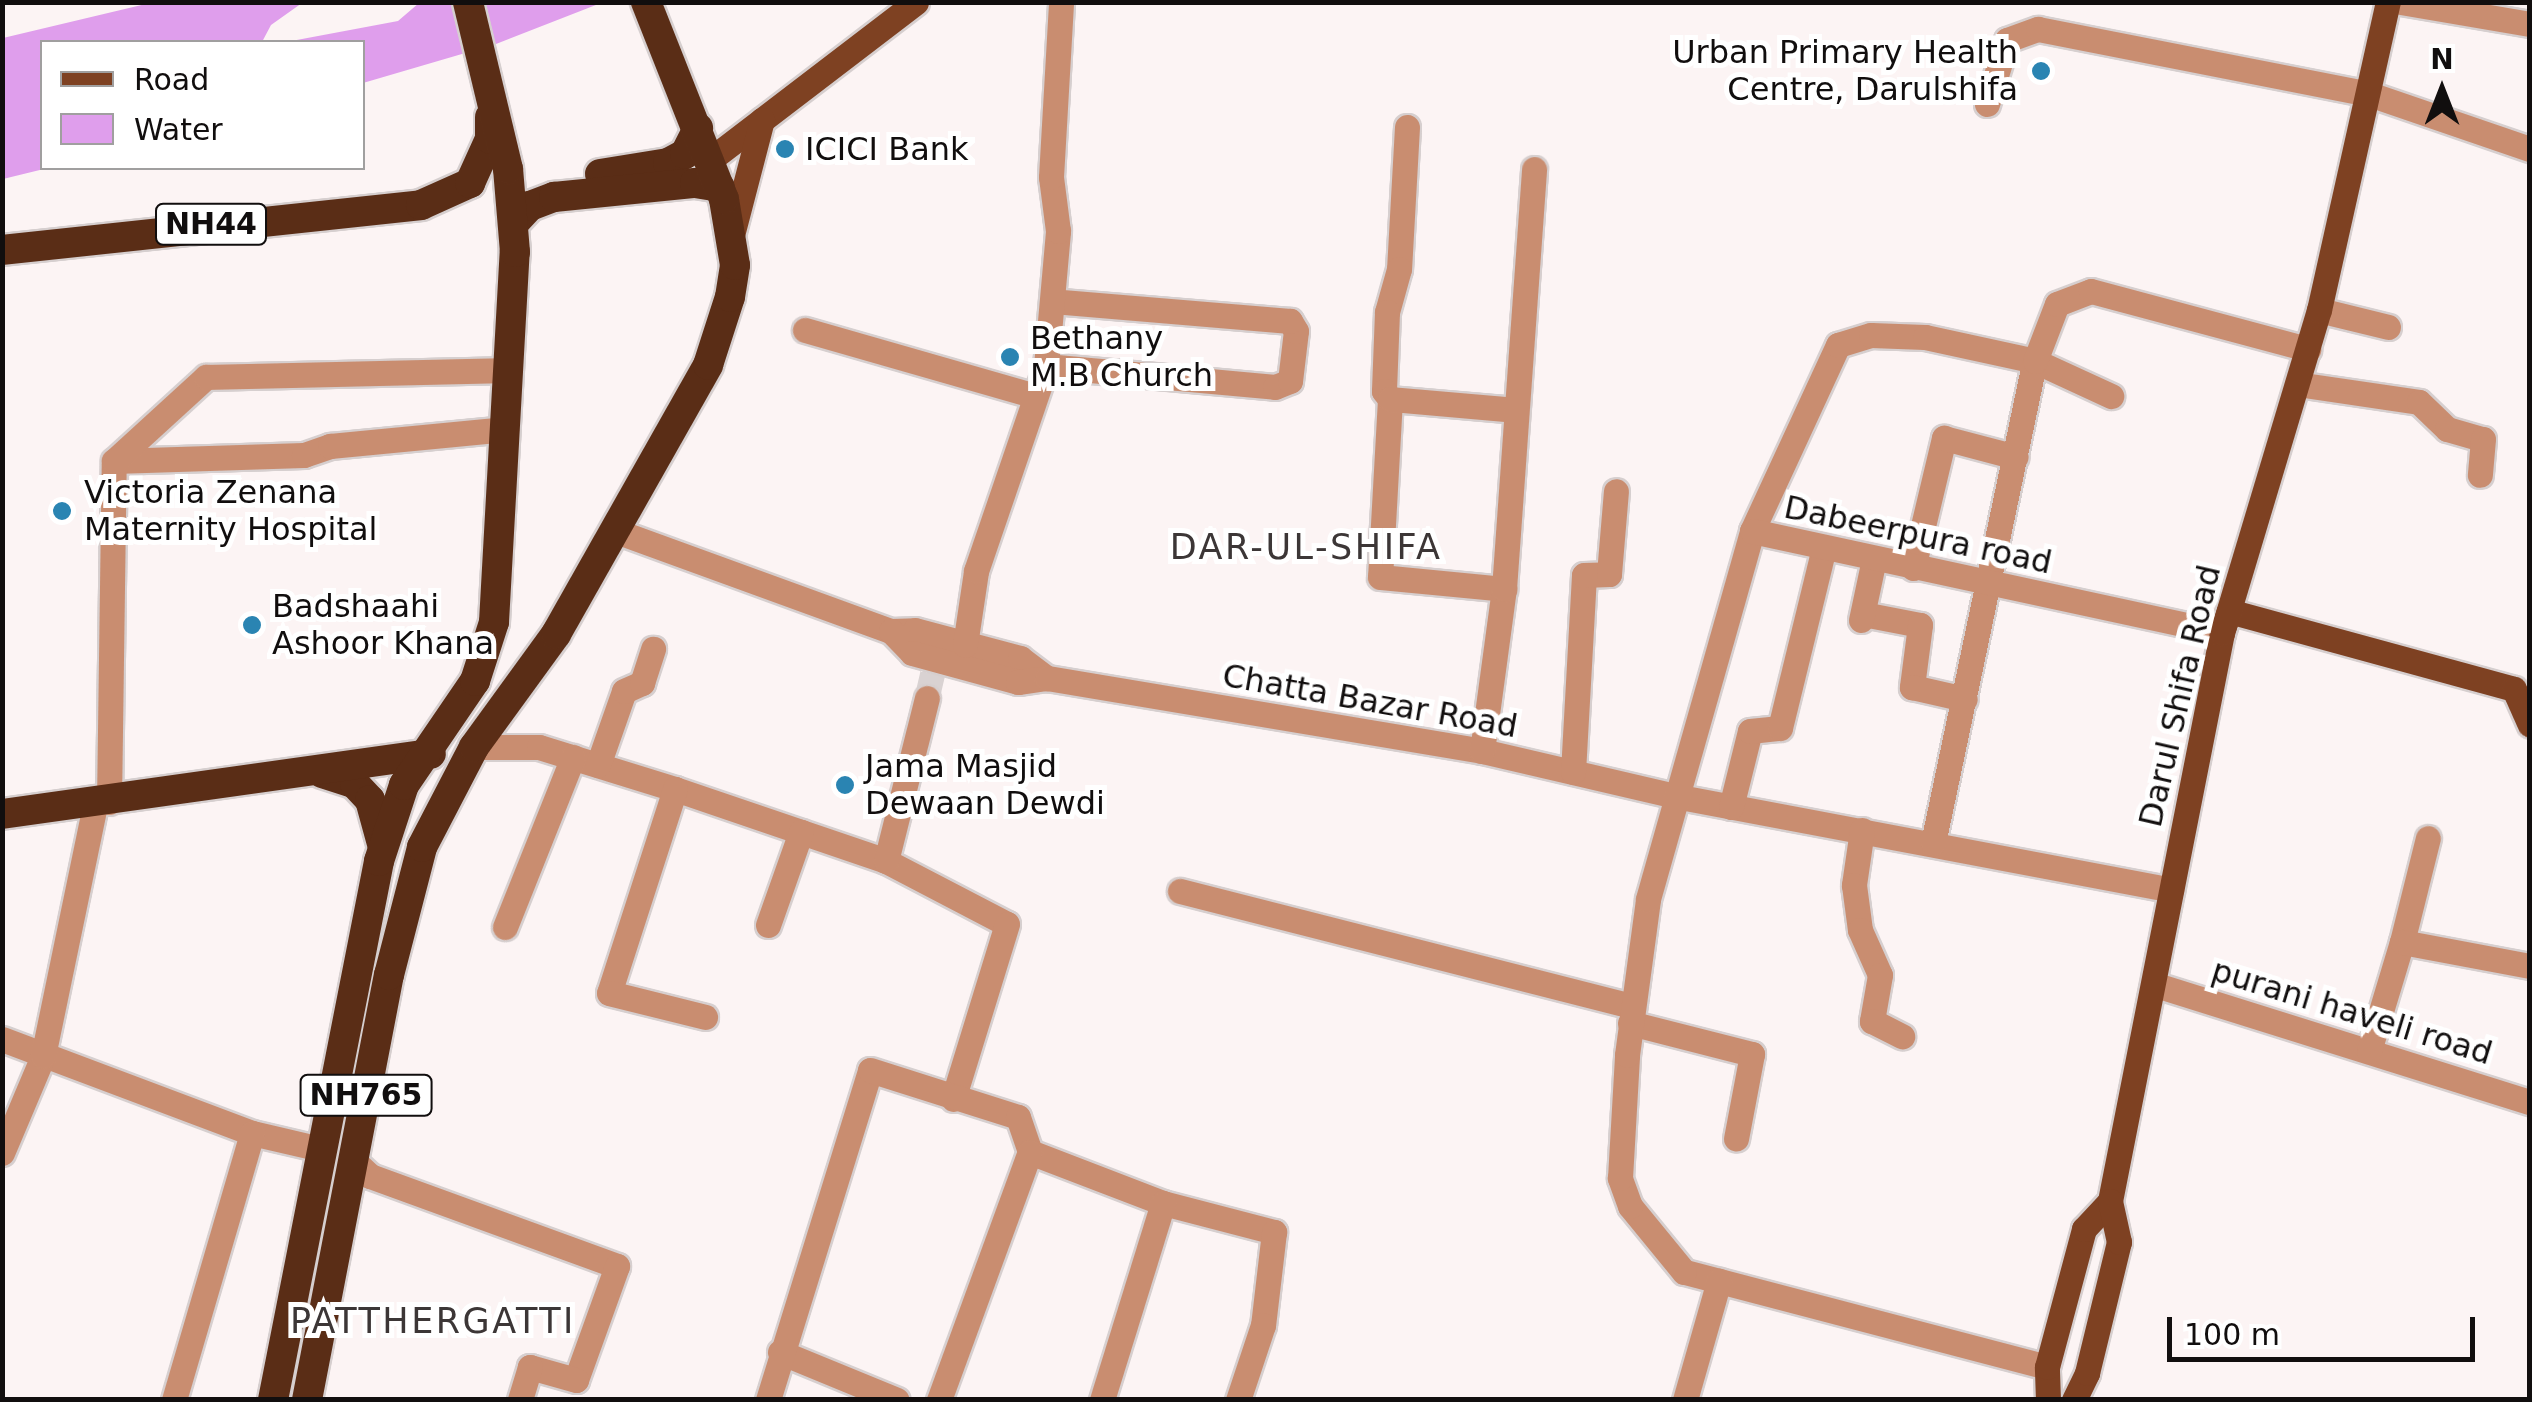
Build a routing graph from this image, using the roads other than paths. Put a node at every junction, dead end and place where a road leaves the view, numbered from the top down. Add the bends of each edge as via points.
1 (468, 2) edge
2 (646, 2) edge
3 (916, 2) edge
4 (1061, 2) edge
5 (2388, 2) edge
6 (2401, 2) edge
7 (2530, 24) edge
8 (487, 69) junction
9 (2369, 94) junction
10 (1987, 104) dead end
11 (762, 120) junction
12 (1407, 126) dead end
13 (698, 128) junction
14 (2530, 149) edge
15 (508, 168) junction
16 (1534, 169) dead end
17 (716, 174) junction
18 (513, 224) junction
19 (732, 235) junction
20 (2, 250) edge
21 (1053, 301) junction
22 (2319, 310) junction
23 (2388, 328) dead end
24 (805, 330) dead end
25 (2308, 348) junction
26 (2035, 360) junction
27 (1046, 366) junction
28 (509, 370) junction
29 (2298, 384) junction
30 (1035, 396) junction
31 (2111, 396) dead end
32 (1390, 399) junction
33 (1516, 410) junction
34 (506, 429) junction
35 (2016, 456) junction
36 (114, 461) junction
37 (2480, 475) dead end
38 (1616, 492) dead end
39 (612, 530) junction
40 (1752, 531) junction
41 (1824, 548) junction
42 (1874, 559) junction
43 (1913, 568) junction
44 (1990, 585) junction
45 (1504, 589) junction
46 (494, 622) junction
47 (891, 632) junction
48 (2222, 633) junction
49 (556, 634) junction
50 (966, 646) junction
51 (652, 648) dead end
52 (1047, 678) junction
53 (927, 698) tunnel mouth
54 (1965, 700) junction
55 (2530, 725) edge
56 (474, 747) junction
57 (1482, 751) junction
58 (418, 756) junction
59 (586, 761) junction
60 (314, 772) junction
61 (1572, 772) junction
62 (674, 789) junction
63 (1680, 798) junction
64 (102, 803) junction
65 (1731, 807) junction
66 (2, 814) edge
67 (1862, 830) junction
68 (802, 832) junction
69 (2428, 838) dead end
70 (1933, 842) junction
71 (379, 861) junction
72 (886, 861) junction
73 (2171, 890) junction
74 (1180, 891) dead end
75 (768, 925) dead end
76 (505, 926) dead end
77 (2402, 942) junction
78 (2530, 966) edge
79 (2156, 985) junction
80 (1631, 1014) junction
81 (705, 1018) dead end
82 (1902, 1036) dead end
83 (2, 1038) edge
84 (2368, 1051) junction
85 (43, 1056) junction
86 (953, 1099) junction
87 (2530, 1102) edge
88 (252, 1133) junction
89 (1736, 1139) dead end
90 (321, 1149) junction
91 (1030, 1152) junction
92 (2, 1153) edge
93 (354, 1161) junction
94 (2110, 1201) junction
95 (1162, 1202) junction
96 (1720, 1281) junction
97 (780, 1352) junction
98 (2047, 1367) junction
99 (174, 1400) edge
100 (272, 1400) edge
101 (307, 1400) edge
102 (520, 1400) edge
103 (768, 1400) edge
104 (897, 1400) edge
105 (939, 1400) edge
106 (1102, 1400) edge
107 (1238, 1400) edge
108 (1685, 1400) edge
109 (2048, 1400) edge
110 (2074, 1400) edge

1 - 8 highway, NH44
2 - 13 highway
3 - 11 main road
4 - 21 street
5 - 9 main road, Darul Shifa Road
6 - 7 street
8 - 15 highway
8 - 20 highway, NH44 via 490,138 479,171 457,191 421,205
9 - 10 street via 2038,29 2007,40
9 - 14 street
9 - 22 main road, Darul Shifa Road
11 - 17 main road
11 - 19 main road
12 - 32 street via 1399,269 1387,312 1384,391
13 - 15 highway via 685,154 668,163 539,184
13 - 17 highway
15 - 18 highway
16 - 33 street
17 - 18 highway via 694,183 554,197 530,206
17 - 19 highway
18 - 28 highway
19 - 39 highway via 730,298 708,365
21 - 27 street
21 - 27 street via 1290,321 1296,331 1290,381 1275,387
22 - 23 street
22 - 25 main road, Darul Shifa Road
24 - 30 street
25 - 26 street via 2091,291 2057,304
25 - 29 main road, Darul Shifa Road
26 - 31 street
26 - 35 street
26 - 40 street via 1925,337 1871,334 1838,344
27 - 30 street
28 - 34 highway
28 - 36 street via 206,377
29 - 37 street via 2419,402 2446,428 2483,440
29 - 48 main road, Darul Shifa Road
30 - 50 street via 976,571
32 - 33 street
32 - 45 street via 1380,578
33 - 45 street
34 - 36 street via 330,446 304,455
34 - 46 highway
35 - 43 street via 1944,438
35 - 44 street
36 - 64 street
38 - 61 street via 1609,574 1584,576
39 - 47 street, Chatta Bazar Road
39 - 49 highway
40 - 41 street, Dabeerpura road
40 - 63 street, Dabeerpura road
41 - 42 street, Dabeerpura road
41 - 65 street via 1780,728 1750,732
42 - 43 street, Dabeerpura road
42 - 54 street via 1862,617 1920,625 1912,688
43 - 44 street, Dabeerpura road
44 - 48 street, Dabeerpura road
44 - 54 street
45 - 57 street
46 - 49 highway via 512,648 529,652
46 - 58 highway via 476,681
47 - 50 street, Chatta Bazar Road via 915,630
47 - 52 street, Chatta Bazar Road via 912,653 1018,682
48 - 55 main road via 2229,611 2514,689
48 - 73 main road, Darul Shifa Road
49 - 56 highway
50 - 52 street, Chatta Bazar Road via 1020,658
51 - 59 street via 642,683 624,690
52 - 57 street, Chatta Bazar Road
53 - 72 street
54 - 70 street
56 - 58 highway
56 - 59 street via 540,747
56 - 93 highway, NH765 via 444,797 404,902
57 - 61 street, Chatta Bazar Road
58 - 60 highway
58 - 71 highway, NH765
59 - 62 street
59 - 76 street
60 - 64 highway
60 - 71 highway via 346,780 370,800 383,840
61 - 63 street, Chatta Bazar Road
62 - 68 street
62 - 81 street via 609,994
63 - 65 street, Chatta Bazar Road
63 - 80 street, Dabeerpura road via 1648,899
64 - 66 highway
64 - 85 street
65 - 67 street, Chatta Bazar Road
67 - 70 street, Chatta Bazar Road
67 - 82 street via 1854,896 1880,975 1872,1022
68 - 72 street
68 - 75 street
69 - 77 street
70 - 73 street, Chatta Bazar Road
71 - 90 highway, NH765
72 - 86 street via 1007,924
73 - 79 main road, Darul Shifa Road
74 - 80 street
77 - 78 street
77 - 84 street
79 - 84 street, purani haveli road
79 - 94 main road, Darul Shifa Road
80 - 89 street via 1752,1054
80 - 96 street, Dabeerpura road via 1620,1178 1630,1206 1684,1272
83 - 85 street
84 - 87 street, purani haveli road
85 - 88 street
85 - 92 street
86 - 91 street via 1018,1117
86 - 97 street via 870,1070
88 - 90 street
88 - 99 street
90 - 100 highway, NH765
91 - 95 street
91 - 105 street
93 - 101 highway, NH765
93 - 102 street via 370,1176 617,1266 576,1380 530,1367
94 - 98 main road, Darul Shifa Road via 2084,1230
94 - 110 main road via 2119,1242
95 - 106 street
95 - 107 street via 1274,1232 1263,1326
96 - 98 street, Dabeerpura road
96 - 108 street
97 - 103 street
97 - 104 street
98 - 109 main road, Darul Shifa Road

